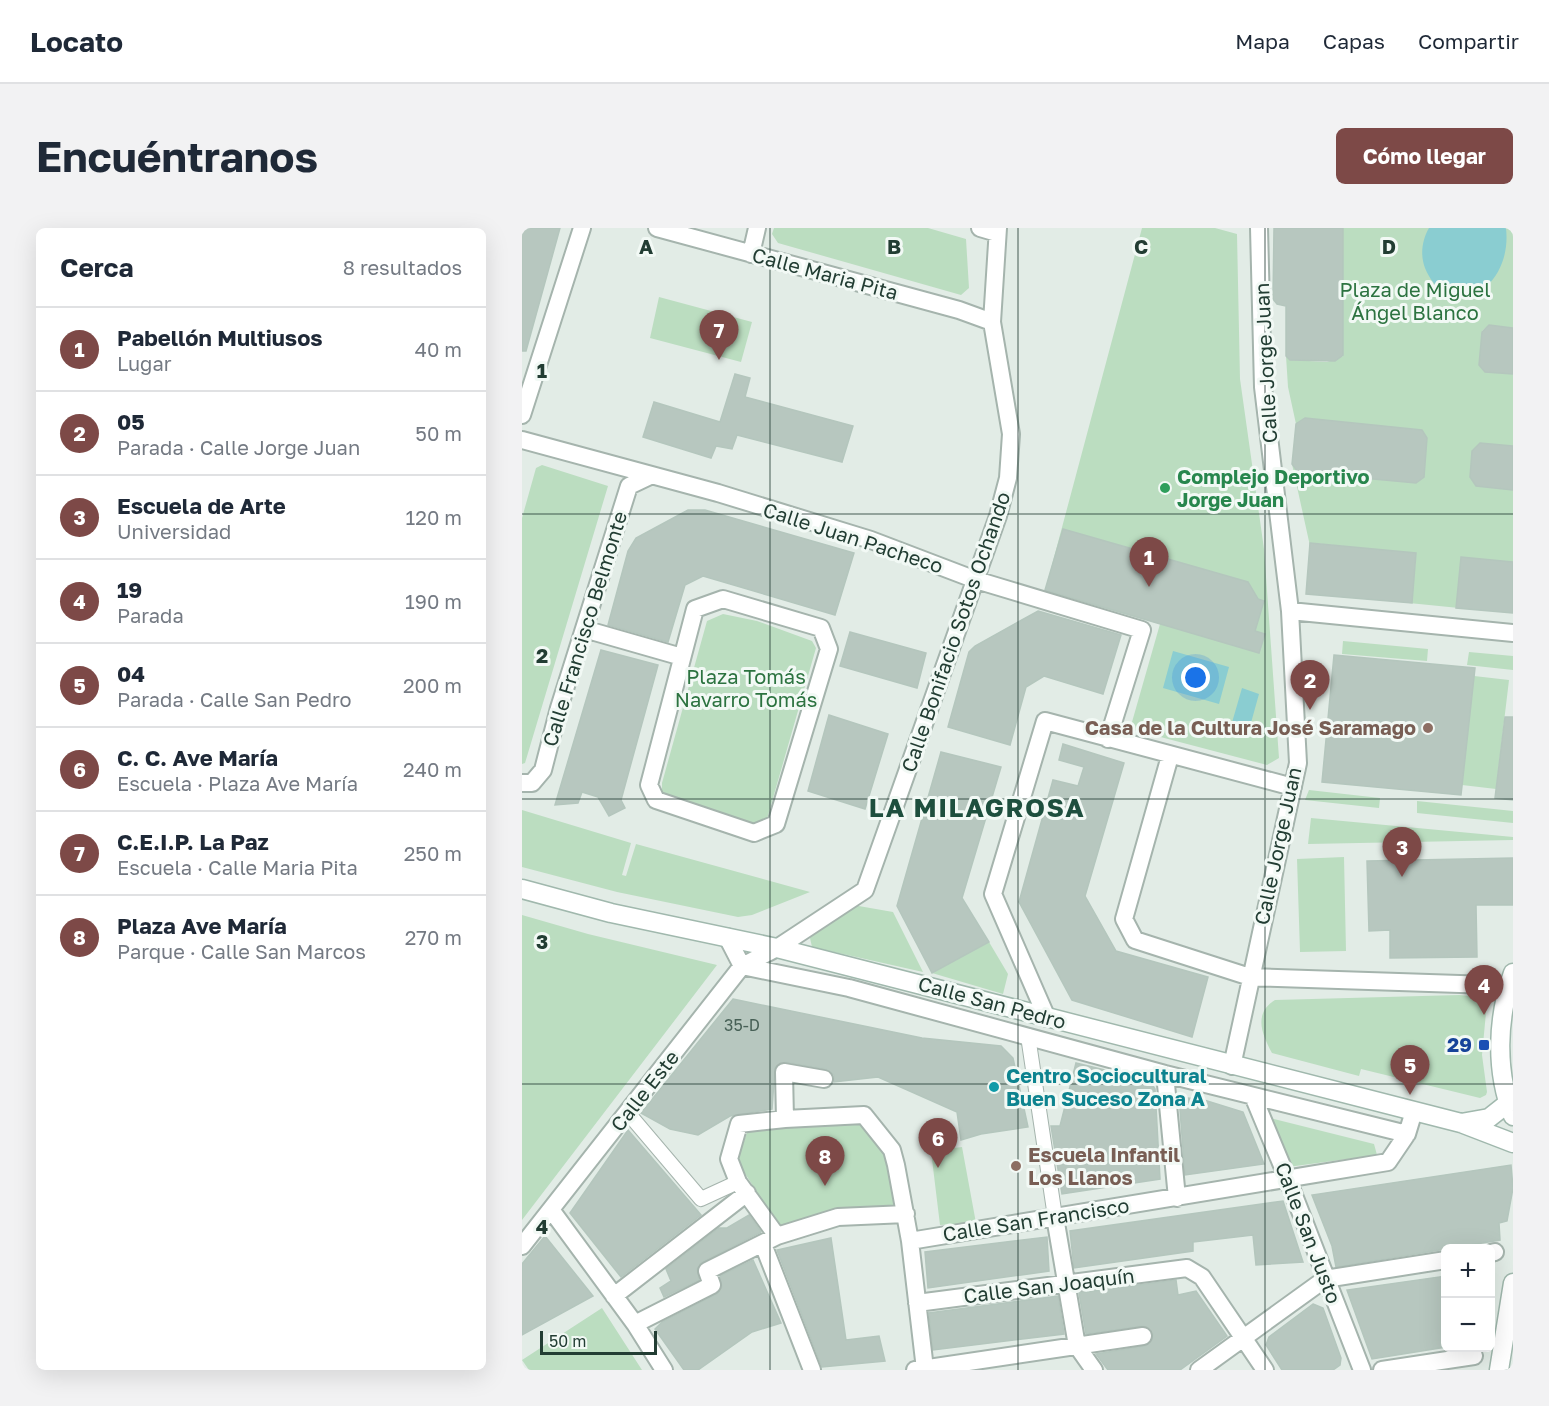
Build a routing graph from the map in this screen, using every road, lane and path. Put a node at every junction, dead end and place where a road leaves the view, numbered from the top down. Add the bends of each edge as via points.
1 (582, 228) edge
2 (657, 228) edge
3 (757, 228) edge
4 (980, 228) edge
5 (1259, 228) edge
6 (998, 230) edge
7 (751, 254) junction
8 (992, 322) junction
9 (522, 415) edge
10 (522, 440) edge
11 (650, 476) junction
12 (976, 580) junction
13 (1290, 611) junction
14 (584, 629) junction
15 (1513, 633) edge
16 (682, 657) junction
17 (1108, 739) junction
18 (1170, 756) junction
19 (522, 783) edge
20 (1293, 787) junction
21 (522, 889) edge
22 (727, 937) junction
23 (777, 948) junction
24 (742, 966) junction
25 (1513, 973) edge
26 (1250, 977) junction
27 (1490, 985) junction
28 (1505, 998) junction
29 (1047, 1018) junction
30 (1028, 1036) junction
31 (1232, 1066) junction
32 (1165, 1074) junction
33 (824, 1079) dead end
34 (1253, 1096) junction
35 (1510, 1109) edge
36 (1414, 1111) junction
37 (628, 1113) junction
38 (785, 1119) junction
39 (1461, 1123) junction
40 (1407, 1134) junction
41 (1513, 1143) edge
42 (1288, 1180) junction
43 (742, 1188) junction
44 (1177, 1198) junction
45 (552, 1211) junction
46 (906, 1214) junction
47 (1054, 1217) junction
48 (770, 1240) junction
49 (910, 1241) junction
50 (522, 1246) edge
51 (1441, 1261) edge
52 (1325, 1279) junction
53 (1513, 1283) edge
54 (1065, 1284) junction
55 (614, 1296) junction
56 (917, 1303) junction
57 (635, 1324) junction
58 (1143, 1336) dead end
59 (1243, 1337) junction
60 (1077, 1346) junction
61 (1474, 1356) dead end
62 (919, 1369) edge
63 (664, 1370) edge
64 (812, 1370) edge
65 (1094, 1370) edge
66 (1199, 1370) edge
67 (1265, 1370) edge
68 (1362, 1370) edge
69 (1382, 1370) edge
70 (1499, 1370) edge

1 - 9 street
2 - 7 street, Calle Maria Pita
3 - 7 street
4 - 6 street
5 - 13 street, Calle Jorge Juan via 1263,387
6 - 8 street, Calle Bonifacio Sotos Ochando
7 - 8 street, Calle Maria Pita
8 - 12 street, Calle Bonifacio Sotos Ochando via 1008,411 1008,478
10 - 11 street, Calle Juan Pacheco
11 - 12 street, Calle Juan Pacheco via 871,540
11 - 14 street, Calle Francisco Belmonte via 629,486
12 - 17 street, Calle Juan Pacheco via 1142,630
12 - 23 street, Calle Bonifacio Sotos Ochando via 865,890
13 - 15 street
13 - 20 street, Calle Jorge Juan via 1298,763
14 - 16 street
14 - 19 street, Calle Francisco Belmonte via 543,770 532,783
16 - 16 street via 649,785 656,800 754,833 776,824 829,648 821,628 723,599 695,609
17 - 18 street
17 - 29 street via 1045,721 993,894
18 - 20 street
18 - 26 street via 1124,919 1135,940
20 - 26 street, Calle Jorge Juan
21 - 22 main road, Calle San Pedro
22 - 23 main road, Calle San Pedro
22 - 24 street
23 - 24 street, Calle Este
23 - 29 main road, Calle San Pedro
24 - 30 street, Calle San Pedro via 849,988
24 - 37 street, Calle Este
25 - 27 street
25 - 28 main road
26 - 27 street
26 - 31 street, Calle Jorge Juan
27 - 28 street
28 - 35 main road via 1500,1027 1502,1083
29 - 31 main road, Calle San Pedro
30 - 32 street, Calle San Pedro
30 - 47 street
31 - 36 main road, Calle San Pedro
32 - 34 street, Calle San Pedro
32 - 44 street
33 - 38 street via 784,1072
34 - 40 street, Calle San Pedro
34 - 42 street, Calle San Justo
35 - 39 main road, Calle San Pedro
36 - 39 main road, Calle San Pedro
36 - 40 street, Calle San Francisco
37 - 43 street via 701,1199
37 - 45 street, Calle Este
38 - 43 street via 739,1124 729,1159
38 - 46 street via 864,1115 892,1150
39 - 41 main road, Calle San Pedro
40 - 42 street, Calle San Francisco via 1388,1162
42 - 44 street, Calle San Francisco
42 - 52 street, Calle San Justo
43 - 48 street
43 - 55 street
44 - 47 street, Calle San Francisco
45 - 50 street, Calle Este
45 - 55 street
46 - 48 street via 838,1217
46 - 49 street
47 - 49 street, Calle San Francisco
47 - 54 street
48 - 57 street via 707,1271 712,1285
48 - 64 street
49 - 56 street
51 - 52 street
52 - 59 street
52 - 68 street, Calle San Justo
53 - 70 main road
54 - 56 street, Calle San Joaquín
54 - 59 street, Calle San Joaquín via 1187,1268 1202,1277
54 - 60 street
55 - 57 street
56 - 62 street
57 - 63 street
58 - 60 street
59 - 66 street
59 - 67 street
60 - 62 street
60 - 65 street
61 - 69 street

